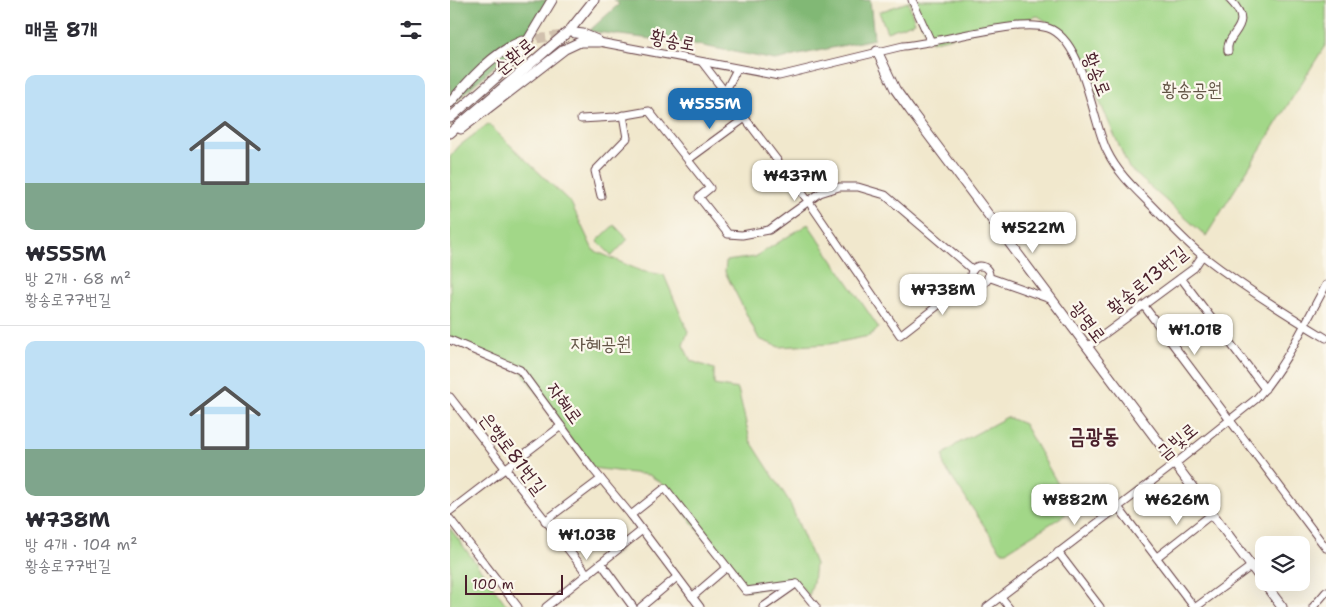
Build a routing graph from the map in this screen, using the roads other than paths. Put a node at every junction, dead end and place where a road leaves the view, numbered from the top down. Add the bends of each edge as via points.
1 (552, 0) edge
2 (594, 0) edge
3 (912, 0) edge
4 (1230, 0) edge
5 (575, 33) tunnel mouth
6 (522, 41) tunnel mouth
7 (599, 42) junction
8 (931, 42) junction
9 (876, 51) junction
10 (1228, 52) dead end
11 (702, 62) junction
12 (737, 69) junction
13 (725, 92) junction
14 (450, 103) edge
15 (623, 116) junction
16 (450, 118) edge
17 (745, 118) junction
18 (581, 120) dead end
19 (450, 132) edge
20 (450, 137) edge
21 (688, 159) junction
22 (601, 196) dead end
23 (809, 202) junction
24 (1202, 256) junction
25 (974, 270) junction
26 (988, 277) junction
27 (1182, 278) junction
28 (972, 279) junction
29 (1326, 285) edge
30 (1050, 299) junction
31 (1144, 306) junction
32 (1304, 325) junction
33 (1326, 338) edge
34 (452, 344) edge
35 (1087, 347) junction
36 (1264, 390) junction
37 (450, 397) edge
38 (1230, 419) junction
39 (561, 426) junction
40 (1176, 464) junction
41 (505, 469) junction
42 (601, 478) junction
43 (1118, 507) junction
44 (450, 512) edge
45 (1212, 514) junction
46 (631, 515) junction
47 (450, 519) edge
48 (544, 521) junction
49 (641, 531) junction
50 (1326, 548) edge
51 (1058, 552) junction
52 (1157, 557) junction
53 (601, 563) junction
54 (727, 567) junction
55 (1250, 567) junction
56 (588, 575) junction
57 (677, 577) junction
58 (797, 584) junction
59 (1326, 592) edge
60 (692, 597) junction
61 (1001, 597) junction
62 (518, 607) edge
63 (546, 607) edge
64 (633, 607) edge
65 (641, 607) edge
66 (700, 607) edge
67 (763, 607) edge
68 (816, 607) edge
69 (987, 607) edge
70 (1009, 607) edge
71 (1100, 607) edge
72 (1195, 607) edge
73 (1282, 607) edge
74 (1313, 607) edge

1 - 16 main road, 순환로 via 521,52
2 - 19 main road, 순환로 via 564,36
3 - 8 street
4 - 10 street via 1237,7 1241,20
5 - 7 main road
6 - 14 main road via 484,67
7 - 11 street, 황송로
7 - 20 main road via 580,42 565,49
8 - 9 street, 황송로
8 - 24 street, 황송로 via 1015,27 1050,28 1078,61 1106,150 1120,173
9 - 12 street, 황송로 via 829,66 779,76
9 - 30 main road, 광명로 via 895,89
11 - 12 street, 황송로
11 - 13 street
12 - 13 street
13 - 17 street
15 - 18 street
15 - 21 street via 649,111
15 - 22 street via 627,138 595,171
17 - 21 street
17 - 23 street
21 - 23 street via 710,188 699,197 728,234 769,230
23 - 25 street via 820,193 839,187 858,187 885,195
23 - 28 street via 900,335
24 - 27 street, 황송로13번길
24 - 32 street, 황송로
25 - 26 street via 983,267 988,271
25 - 28 street
26 - 28 street via 982,284
26 - 30 street
27 - 31 street, 황송로13번길
27 - 36 street
29 - 32 street, 금빛로
30 - 35 main road, 광명로
31 - 35 street, 황송로13번길
31 - 38 street
32 - 33 street, 황송로
32 - 36 street, 금빛로
34 - 39 street, 자혜로 via 520,370
35 - 40 main road, 광명로
36 - 38 street, 금빛로
37 - 41 street, 은행로81번길
38 - 40 street, 금빛로
38 - 50 street
39 - 41 street
39 - 42 street, 자혜로
40 - 43 street, 금빛로
40 - 45 main road, 광명로
41 - 44 street
41 - 48 street, 은행로81번길
42 - 46 street, 자혜로
42 - 48 street
43 - 51 street, 금빛로
43 - 52 street
45 - 52 street
45 - 55 main road, 광명로
46 - 49 street, 자혜로
46 - 54 street via 665,488
47 - 62 street
48 - 56 street, 은행로81번길
49 - 53 street
49 - 57 street, 자혜로
51 - 61 street, 금빛로
51 - 71 street
52 - 72 street
53 - 56 street
53 - 64 street
54 - 58 street via 746,590
54 - 60 street
55 - 72 street
55 - 73 main road, 광명로
56 - 63 street
57 - 60 street, 자혜로
57 - 65 street
58 - 67 street
58 - 68 street
59 - 74 street
60 - 66 street, 자혜로
61 - 69 street, 금빛로
61 - 70 street

